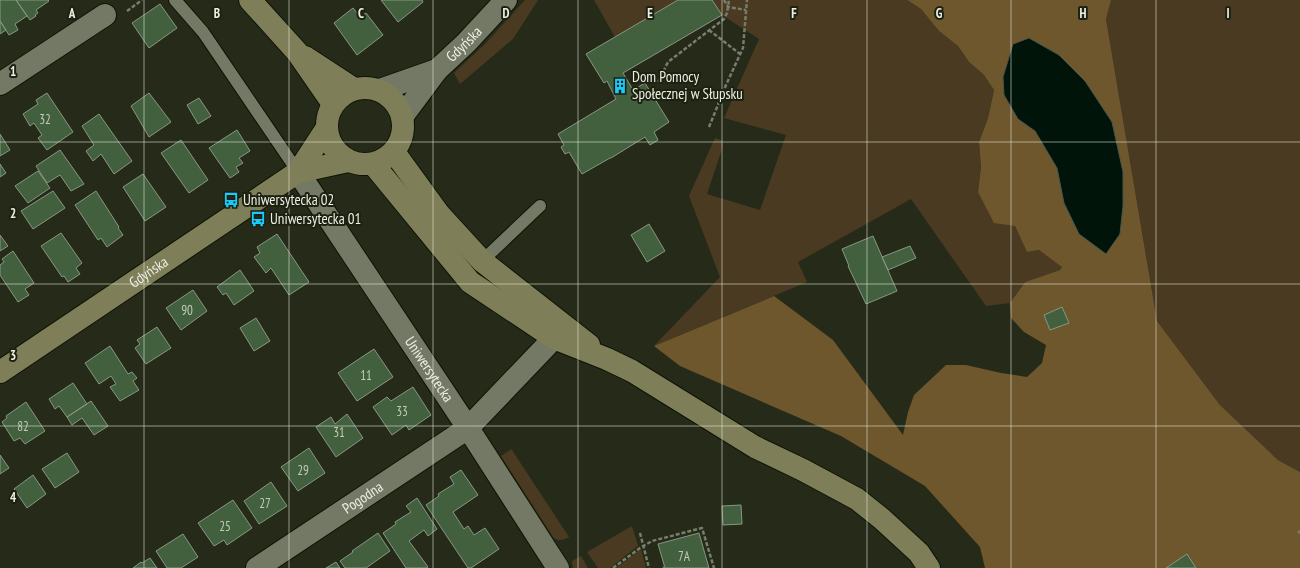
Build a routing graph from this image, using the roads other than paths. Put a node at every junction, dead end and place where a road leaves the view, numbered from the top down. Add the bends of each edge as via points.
1 (175, 0) edge
2 (250, 0) edge
3 (506, 0) edge
4 (113, 15) road end
5 (297, 52) junction
6 (437, 70) junction
7 (0, 84) edge
8 (354, 89) junction
9 (380, 90) junction
10 (333, 104) junction
11 (402, 117) junction
12 (326, 129) junction
13 (394, 152) junction
14 (348, 161) junction
15 (373, 164) junction
16 (298, 172) junction
17 (540, 206) dead end
18 (482, 261) junction
19 (554, 338) junction
20 (607, 359) junction
21 (0, 372) edge
22 (468, 428) junction
23 (257, 568) edge
24 (558, 568) edge
25 (929, 568) edge

1 - 16 lane via 202,32
2 - 5 main road
3 - 6 street, Gdyńska
4 - 7 street
5 - 8 main road
5 - 10 main road
6 - 9 street, Gdyńska
6 - 11 street, Gdyńska
8 - 9 main road
8 - 10 main road via 342,94
9 - 11 main road via 398,106
10 - 12 main road via 327,116
11 - 13 main road via 403,130
12 - 14 main road via 329,142 337,153
12 - 16 main road, Gdyńska
13 - 15 main road
13 - 18 main road via 439,214
14 - 15 main road
14 - 16 main road, Gdyńska
15 - 19 main road via 470,282
16 - 21 main road, Gdyńska
16 - 22 street, Uniwersytecka
17 - 18 lane
18 - 20 main road
19 - 20 main road
19 - 22 street, Pogodna
20 - 25 main road via 632,371 755,447 857,500 919,553
22 - 23 street, Pogodna
22 - 24 street, Uniwersytecka

